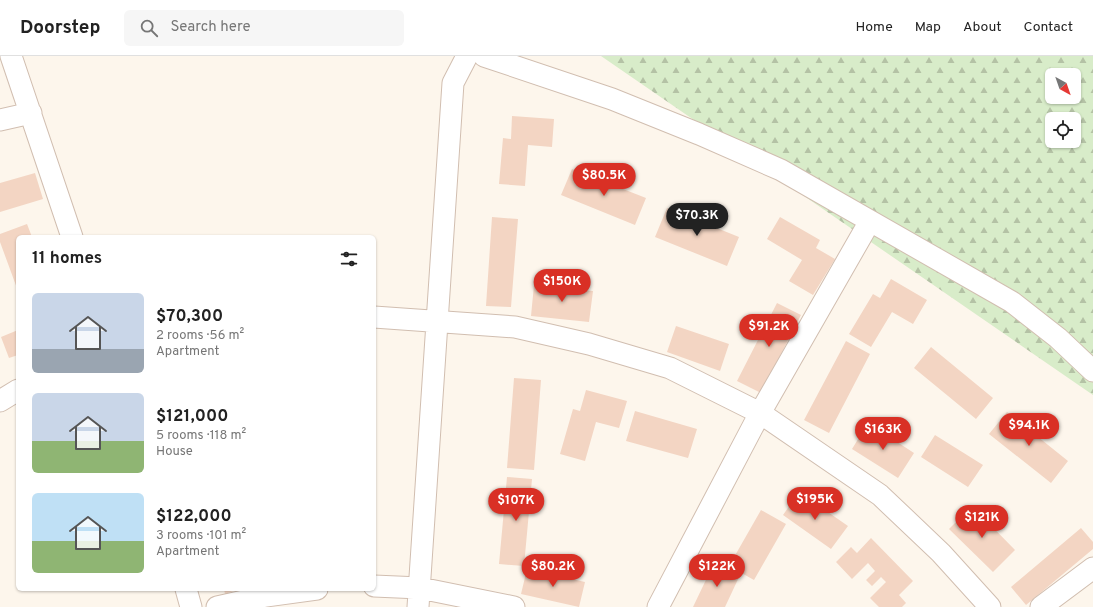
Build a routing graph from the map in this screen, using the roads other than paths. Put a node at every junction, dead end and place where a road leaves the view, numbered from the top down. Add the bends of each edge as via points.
1 (11, 56) edge
2 (467, 56) edge
3 (484, 56) edge
4 (31, 113) junction
5 (0, 120) edge
6 (870, 221) junction
7 (71, 235) edge
8 (376, 317) edge
9 (436, 320) junction
10 (1093, 371) edge
11 (16, 391) edge
12 (0, 401) edge
13 (760, 413) junction
14 (1093, 568) edge
15 (376, 587) edge
16 (186, 591) edge
17 (302, 591) edge
18 (419, 598) edge
19 (190, 607) edge
20 (217, 607) edge
21 (514, 607) edge
22 (658, 607) edge
23 (990, 607) edge
24 (1041, 607) edge

1 - 4 street
2 - 9 street via 453,83
3 - 6 street via 612,99 699,134 781,170
4 - 5 street
4 - 7 street
6 - 10 street via 1012,302 1058,338
6 - 13 street
8 - 9 street
9 - 13 street via 515,327 596,346 670,368
9 - 18 street
11 - 12 street
13 - 22 street
13 - 23 street via 880,495 941,553
14 - 24 street
15 - 18 street
16 - 19 street
17 - 20 street
18 - 21 street

